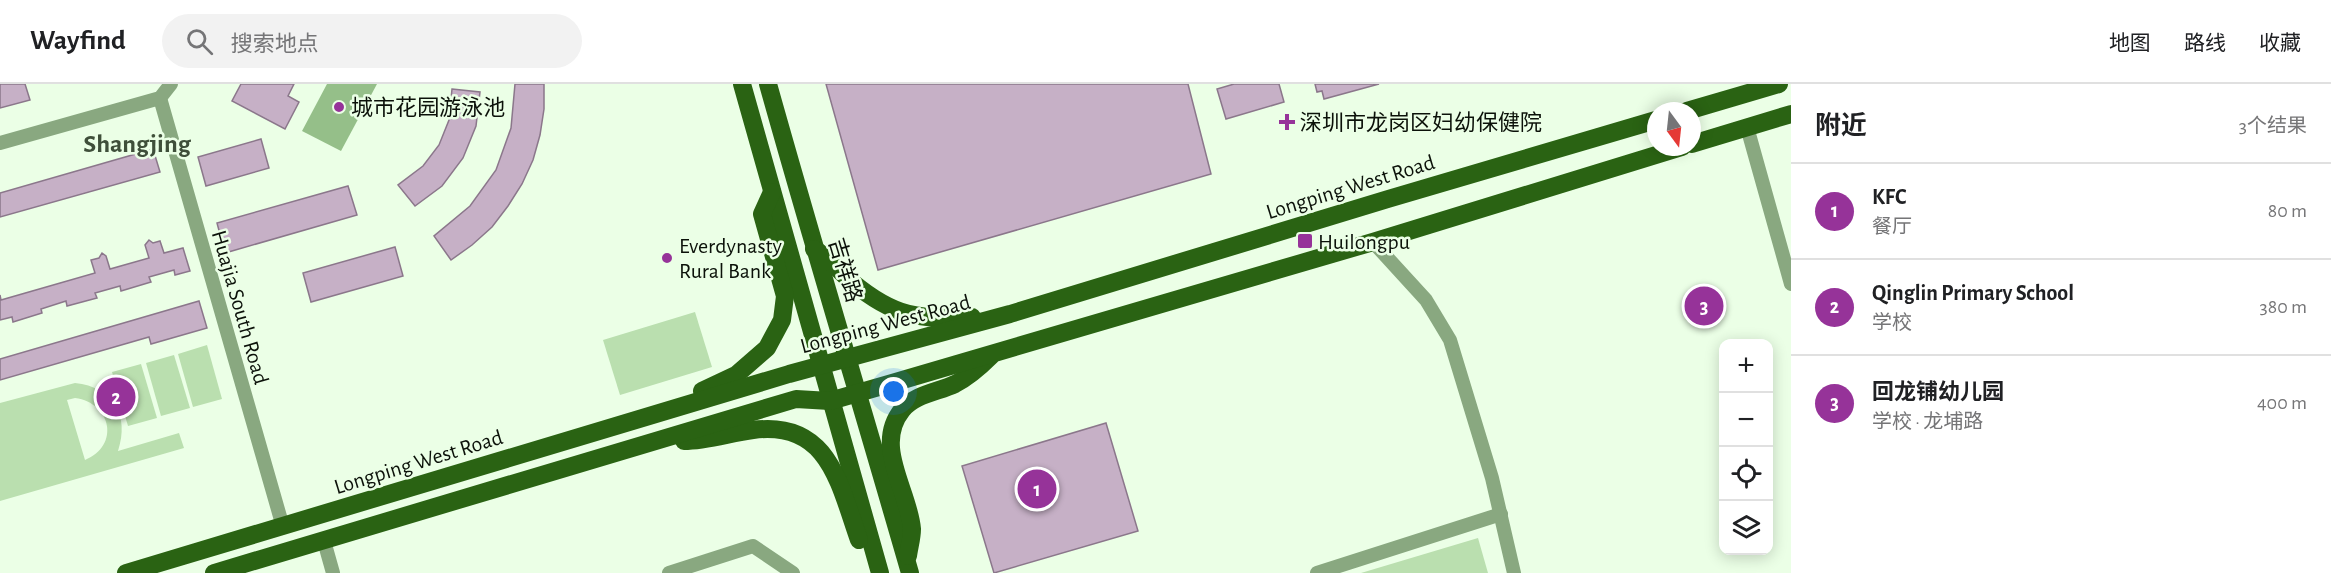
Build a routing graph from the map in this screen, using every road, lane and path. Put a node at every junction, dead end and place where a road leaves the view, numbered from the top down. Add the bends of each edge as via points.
1 (171, 84) edge
2 (742, 84) edge
3 (768, 84) edge
4 (1779, 84) edge
5 (160, 98) junction
6 (1701, 107) edge
7 (1791, 114) edge
8 (1647, 123) edge
9 (1747, 127) junction
10 (1701, 141) edge
11 (0, 143) edge
12 (1653, 156) edge
13 (772, 192) junction
14 (1373, 242) junction
15 (814, 249) junction
16 (1791, 284) edge
17 (1010, 314) junction
18 (993, 354) junction
19 (848, 358) junction
20 (821, 366) junction
21 (858, 393) junction
22 (830, 401) junction
23 (649, 416) junction
24 (661, 439) junction
25 (1502, 514) junction
26 (283, 527) junction
27 (324, 541) junction
28 (908, 567) edge
29 (880, 571) edge
30 (126, 573) edge
31 (214, 573) edge
32 (333, 573) edge
33 (669, 573) edge
34 (793, 573) edge
35 (1317, 573) edge
36 (1514, 573) edge

1 - 5 street
2 - 13 main road
3 - 15 main road, 吉祥路
4 - 6 main road
5 - 11 street
5 - 26 street, Huajia South Road
7 - 9 main road
8 - 17 main road, Longping West Road
9 - 10 main road
9 - 16 street
12 - 14 main road
13 - 20 main road
13 - 23 main road via 762,214 785,296 782,320 767,348 736,375
14 - 18 main road
14 - 25 street via 1426,300 1450,340
15 - 17 main road via 831,259 878,302 903,314 935,318
15 - 19 main road, 吉祥路
17 - 19 main road, Longping West Road
18 - 21 main road
18 - 28 main road via 957,383 926,394 903,409 894,424 892,456 912,530
19 - 20 main road, Longping West Road
19 - 21 main road, 吉祥路
20 - 22 main road
20 - 23 main road, Longping West Road
21 - 22 main road
21 - 28 main road, 吉祥路
22 - 24 main road via 796,399
22 - 29 main road
23 - 26 main road, Longping West Road
24 - 27 main road
24 - 29 main road via 696,441 775,428 801,435 823,453 835,470 861,545
25 - 35 street
25 - 36 street
26 - 30 main road, Longping West Road
27 - 31 main road
27 - 32 street
33 - 34 street via 753,546

